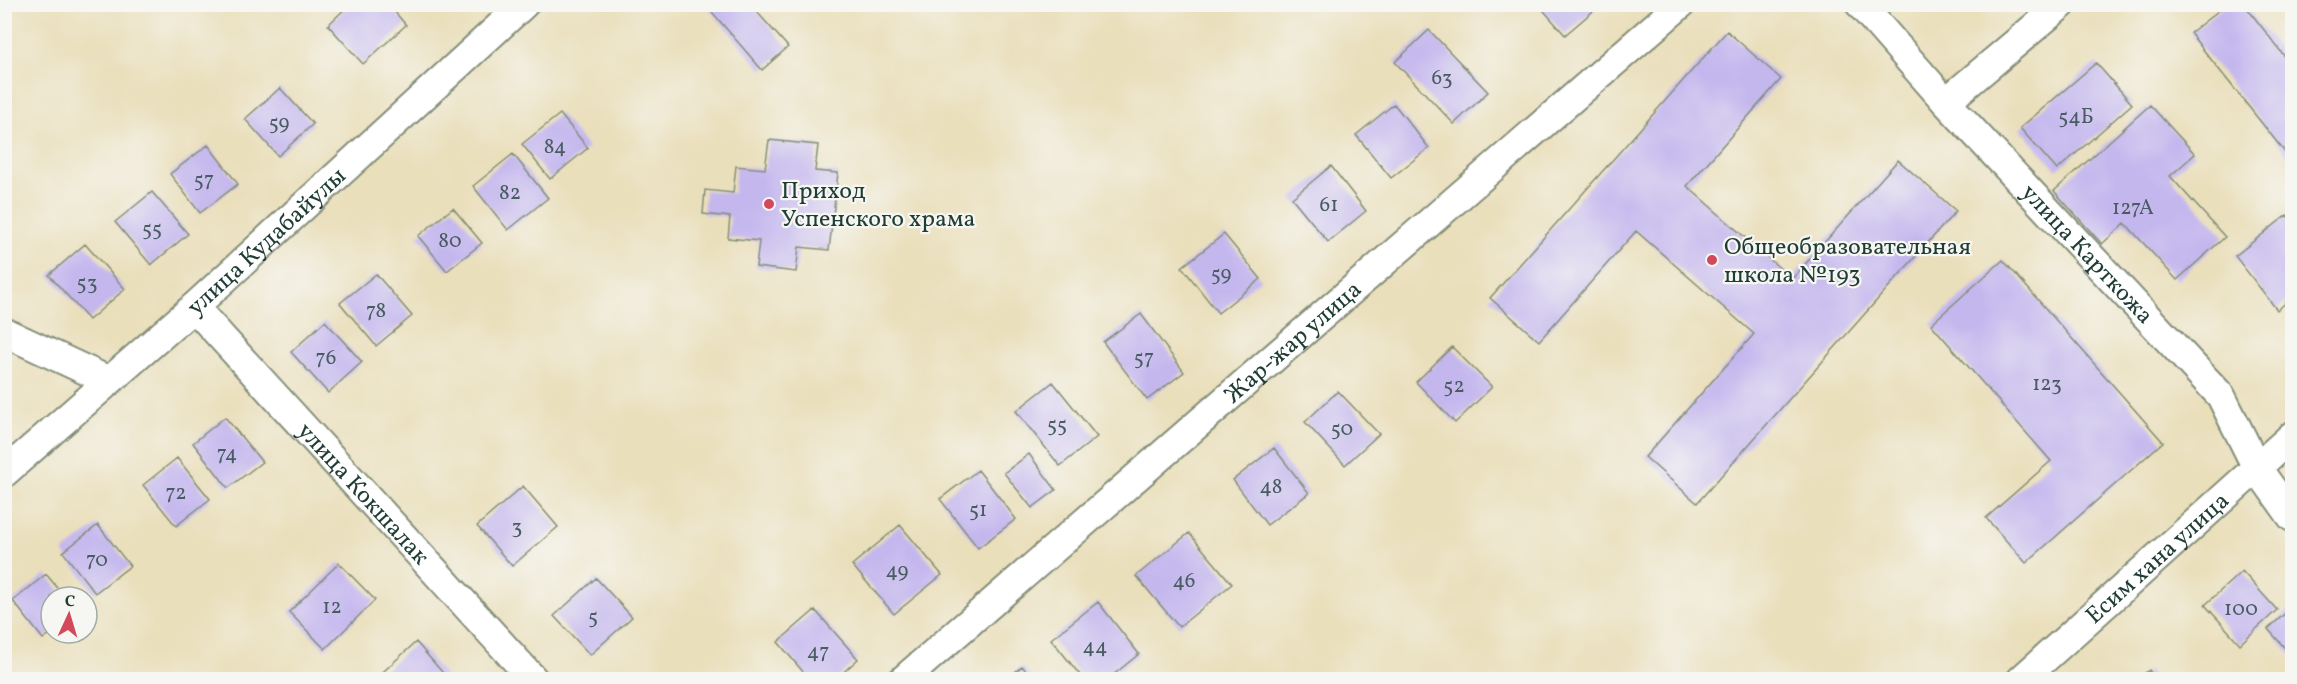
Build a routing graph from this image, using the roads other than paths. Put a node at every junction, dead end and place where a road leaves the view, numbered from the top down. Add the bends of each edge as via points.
1 (524, 4) edge
2 (1681, 4) edge
3 (1860, 4) edge
4 (2062, 4) edge
5 (1946, 102) junction
6 (194, 307) junction
7 (4, 332) edge
8 (109, 381) junction
9 (2292, 436) edge
10 (2257, 468) junction
11 (4, 473) edge
12 (2292, 517) edge
13 (534, 680) edge
14 (903, 680) edge
15 (2021, 680) edge

1 - 6 street, улица Кудабайулы
2 - 14 street, Жар-жар улица
3 - 5 street, улица Карткожа
4 - 5 street
5 - 10 street, улица Карткожа via 2221,396
6 - 8 street, улица Кудабайулы
6 - 13 street, улица Кокшалак
7 - 8 street
8 - 11 street, улица Кудабайулы
9 - 10 street, Есим хана улица
10 - 12 street, улица Карткожа
10 - 15 street, Есим хана улица

